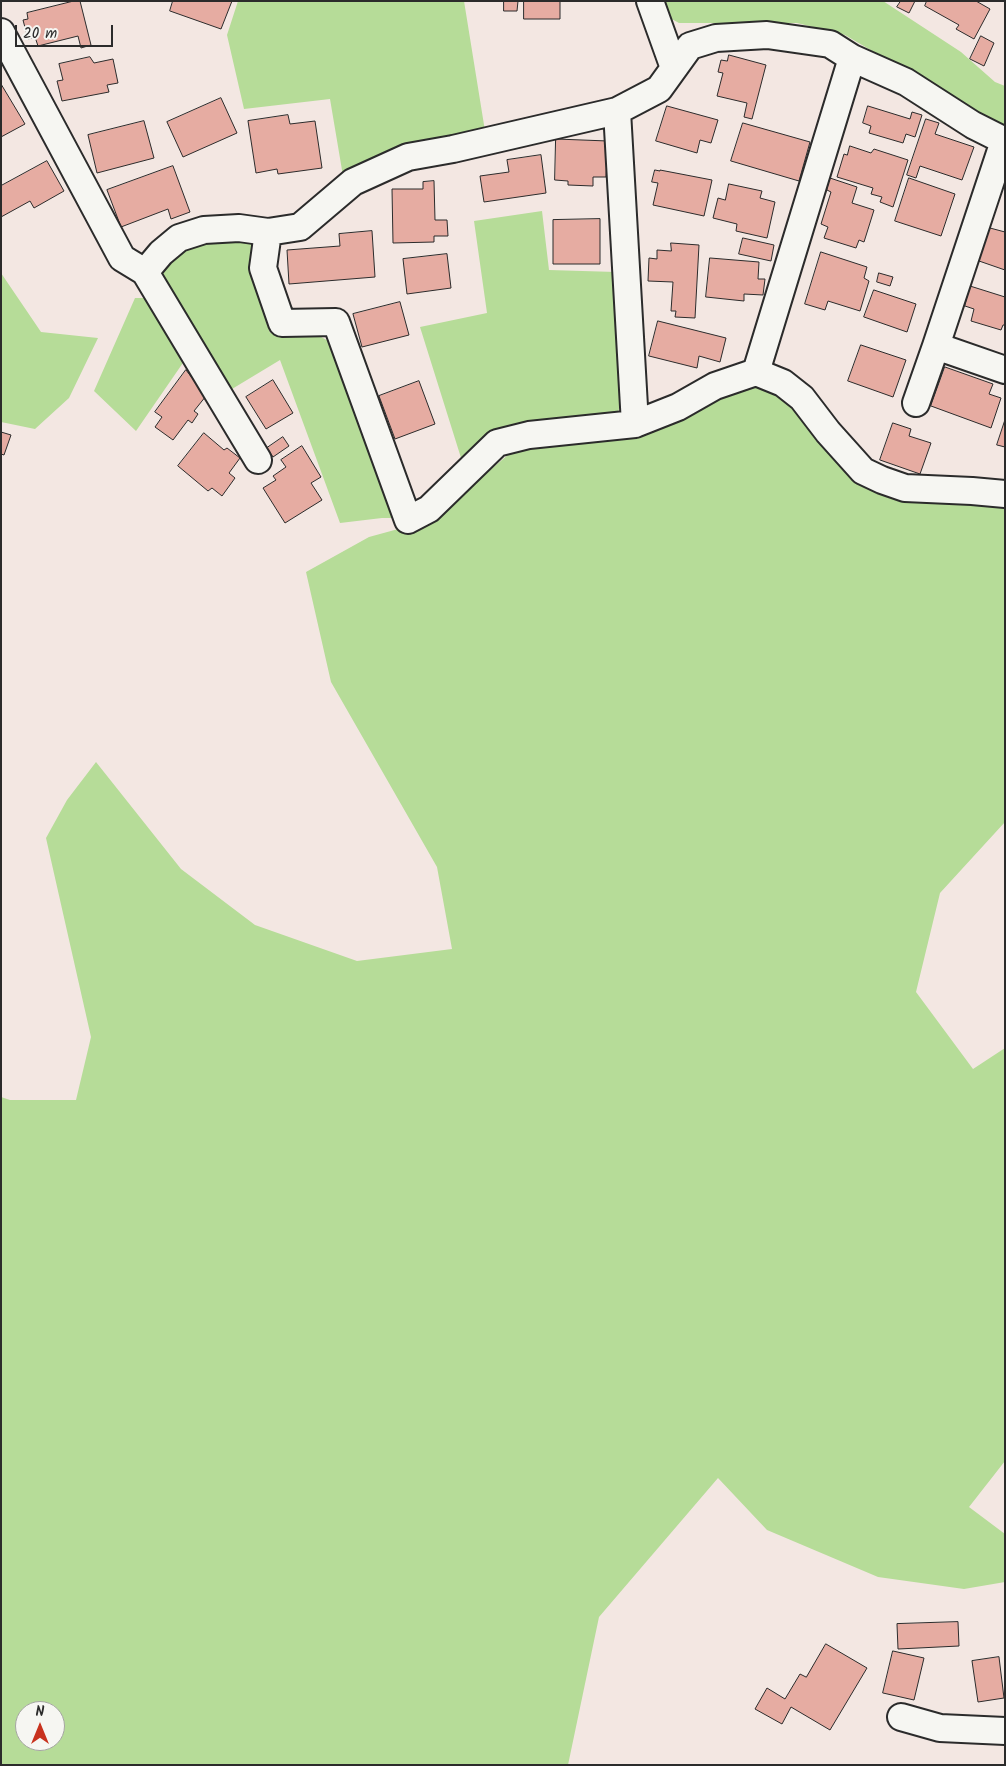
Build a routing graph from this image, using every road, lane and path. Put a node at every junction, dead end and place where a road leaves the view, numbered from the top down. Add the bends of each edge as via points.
1 (650, 1) edge
2 (1, 32) edge
3 (852, 58) junction
4 (674, 68) junction
5 (617, 111) junction
6 (1004, 141) edge
7 (268, 232) junction
8 (145, 272) junction
9 (936, 346) junction
10 (1005, 370) edge
11 (756, 372) junction
12 (916, 403) dead end
13 (635, 424) junction
14 (258, 460) dead end
15 (1005, 494) edge
16 (901, 1717) dead end
17 (1005, 1730) edge

1 - 4 street
2 - 8 street via 122,258
3 - 4 street via 830,44 767,35 716,38 690,46
3 - 6 street via 906,82
3 - 11 street
4 - 5 street via 659,89
5 - 7 street via 408,157 353,182 300,227
5 - 13 street
6 - 9 street
7 - 8 street via 239,228 204,230 179,238
7 - 13 street via 263,268 282,323 336,322 408,520 429,509 497,443 529,435
8 - 14 street
9 - 10 street
9 - 12 street
11 - 13 street via 715,386 678,408
11 - 15 street via 783,383 802,398 863,471 905,488
16 - 17 street via 940,1728

